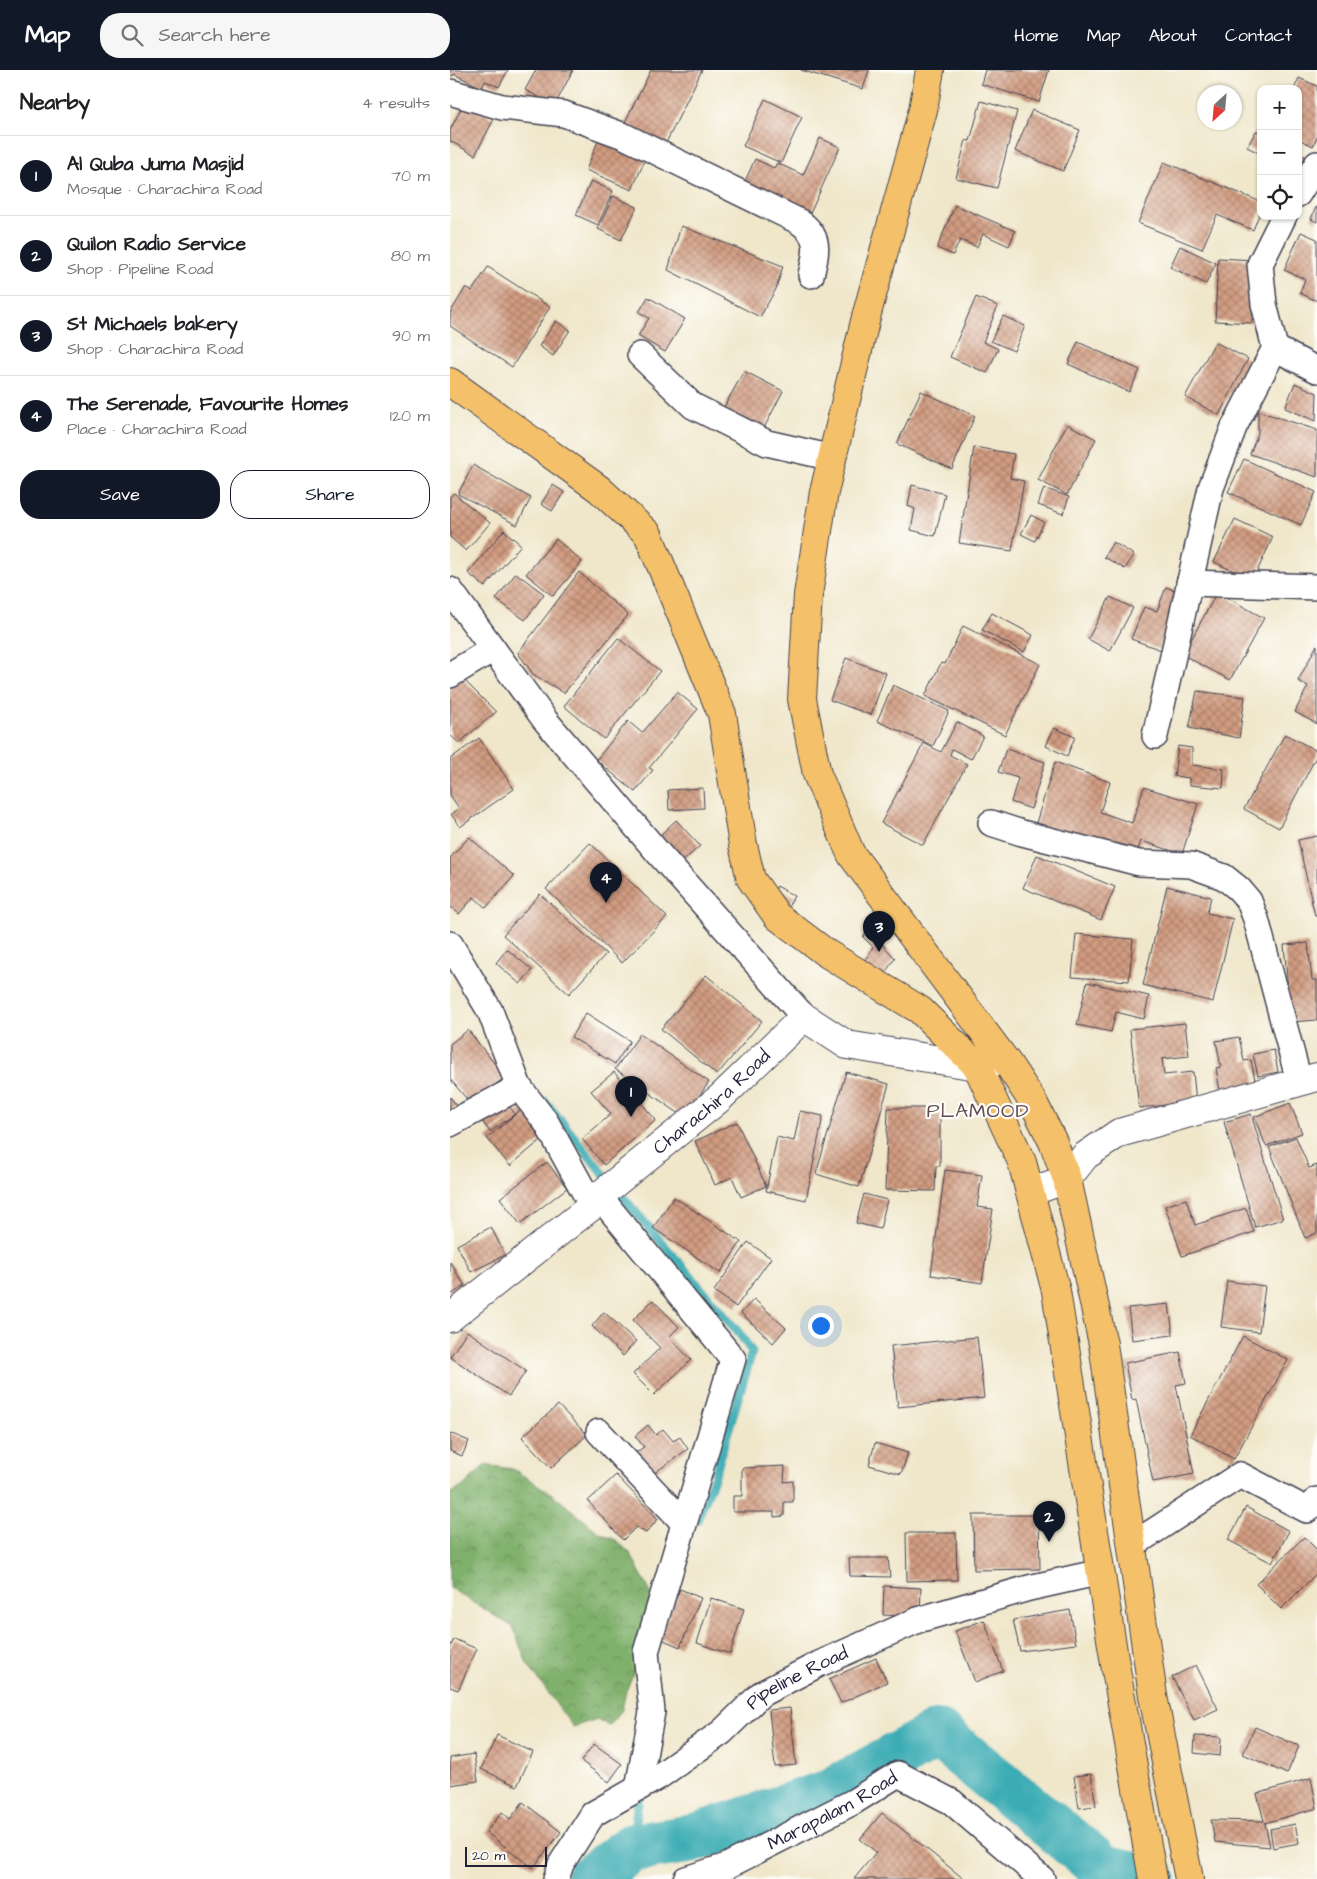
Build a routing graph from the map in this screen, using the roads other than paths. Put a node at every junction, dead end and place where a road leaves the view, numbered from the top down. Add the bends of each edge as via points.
1 (930, 70) edge
2 (450, 92) edge
3 (1317, 164) edge
4 (1302, 188) edge
5 (1282, 220) edge
6 (811, 275) dead end
7 (1275, 348) junction
8 (640, 354) dead end
9 (1317, 370) edge
10 (450, 382) edge
11 (832, 458) junction
12 (1189, 583) junction
13 (1317, 587) edge
14 (450, 590) edge
15 (494, 649) junction
16 (450, 675) edge
17 (1155, 736) dead end
18 (991, 823) dead end
19 (450, 944) edge
20 (804, 1017) junction
21 (1008, 1064) junction
22 (977, 1066) junction
23 (1308, 1079) edge
24 (519, 1087) junction
25 (450, 1124) edge
26 (1067, 1179) junction
27 (1030, 1192) junction
28 (595, 1201) junction
29 (450, 1318) edge
30 (599, 1432) dead end
31 (1317, 1500) edge
32 (684, 1523) junction
33 (1131, 1546) junction
34 (1101, 1572) junction
35 (638, 1788) junction
36 (556, 1879) edge
37 (686, 1879) edge
38 (1042, 1879) edge
39 (1153, 1879) edge
40 (1189, 1879) edge

1 - 11 main road via 923,110 866,318
2 - 6 street via 502,108 564,114 624,136 798,221 808,228 816,242
3 - 4 street
5 - 7 street via 1260,264 1264,304
7 - 9 street
7 - 12 street via 1234,427 1211,488
8 - 11 street via 693,406 767,444
10 - 22 main road via 599,489 648,534 722,714 751,879 777,916 826,953 920,1010
11 - 21 main road via 808,595 802,699 817,774 851,854
12 - 13 street
12 - 17 street
14 - 15 street
15 - 16 street
15 - 20 street via 545,720
18 - 23 street via 1139,863 1191,865 1224,877 1239,889 1249,901 1256,919
19 - 24 street via 490,1011
20 - 22 street via 847,1045
20 - 28 street, Charachira Road via 720,1098
21 - 22 street
21 - 26 main road via 1033,1102
22 - 27 main road via 1022,1162
23 - 26 street via 1119,1132 1085,1156
24 - 25 street
24 - 28 street via 546,1122
26 - 27 street
26 - 33 main road via 1103,1344
27 - 34 main road via 1056,1291
28 - 29 street, Charachira Road
28 - 32 street via 733,1359
30 - 32 street
31 - 33 street via 1307,1510 1240,1475
32 - 35 street via 646,1652 652,1712
33 - 40 main road via 1153,1696
34 - 35 street, Pipeline Road via 1030,1588 918,1620 820,1664 761,1694 722,1732
34 - 39 main road
35 - 36 street, Pipeline Road via 593,1814 561,1864
37 - 38 street, Marapalam Road via 728,1866 853,1802 898,1774 952,1802

